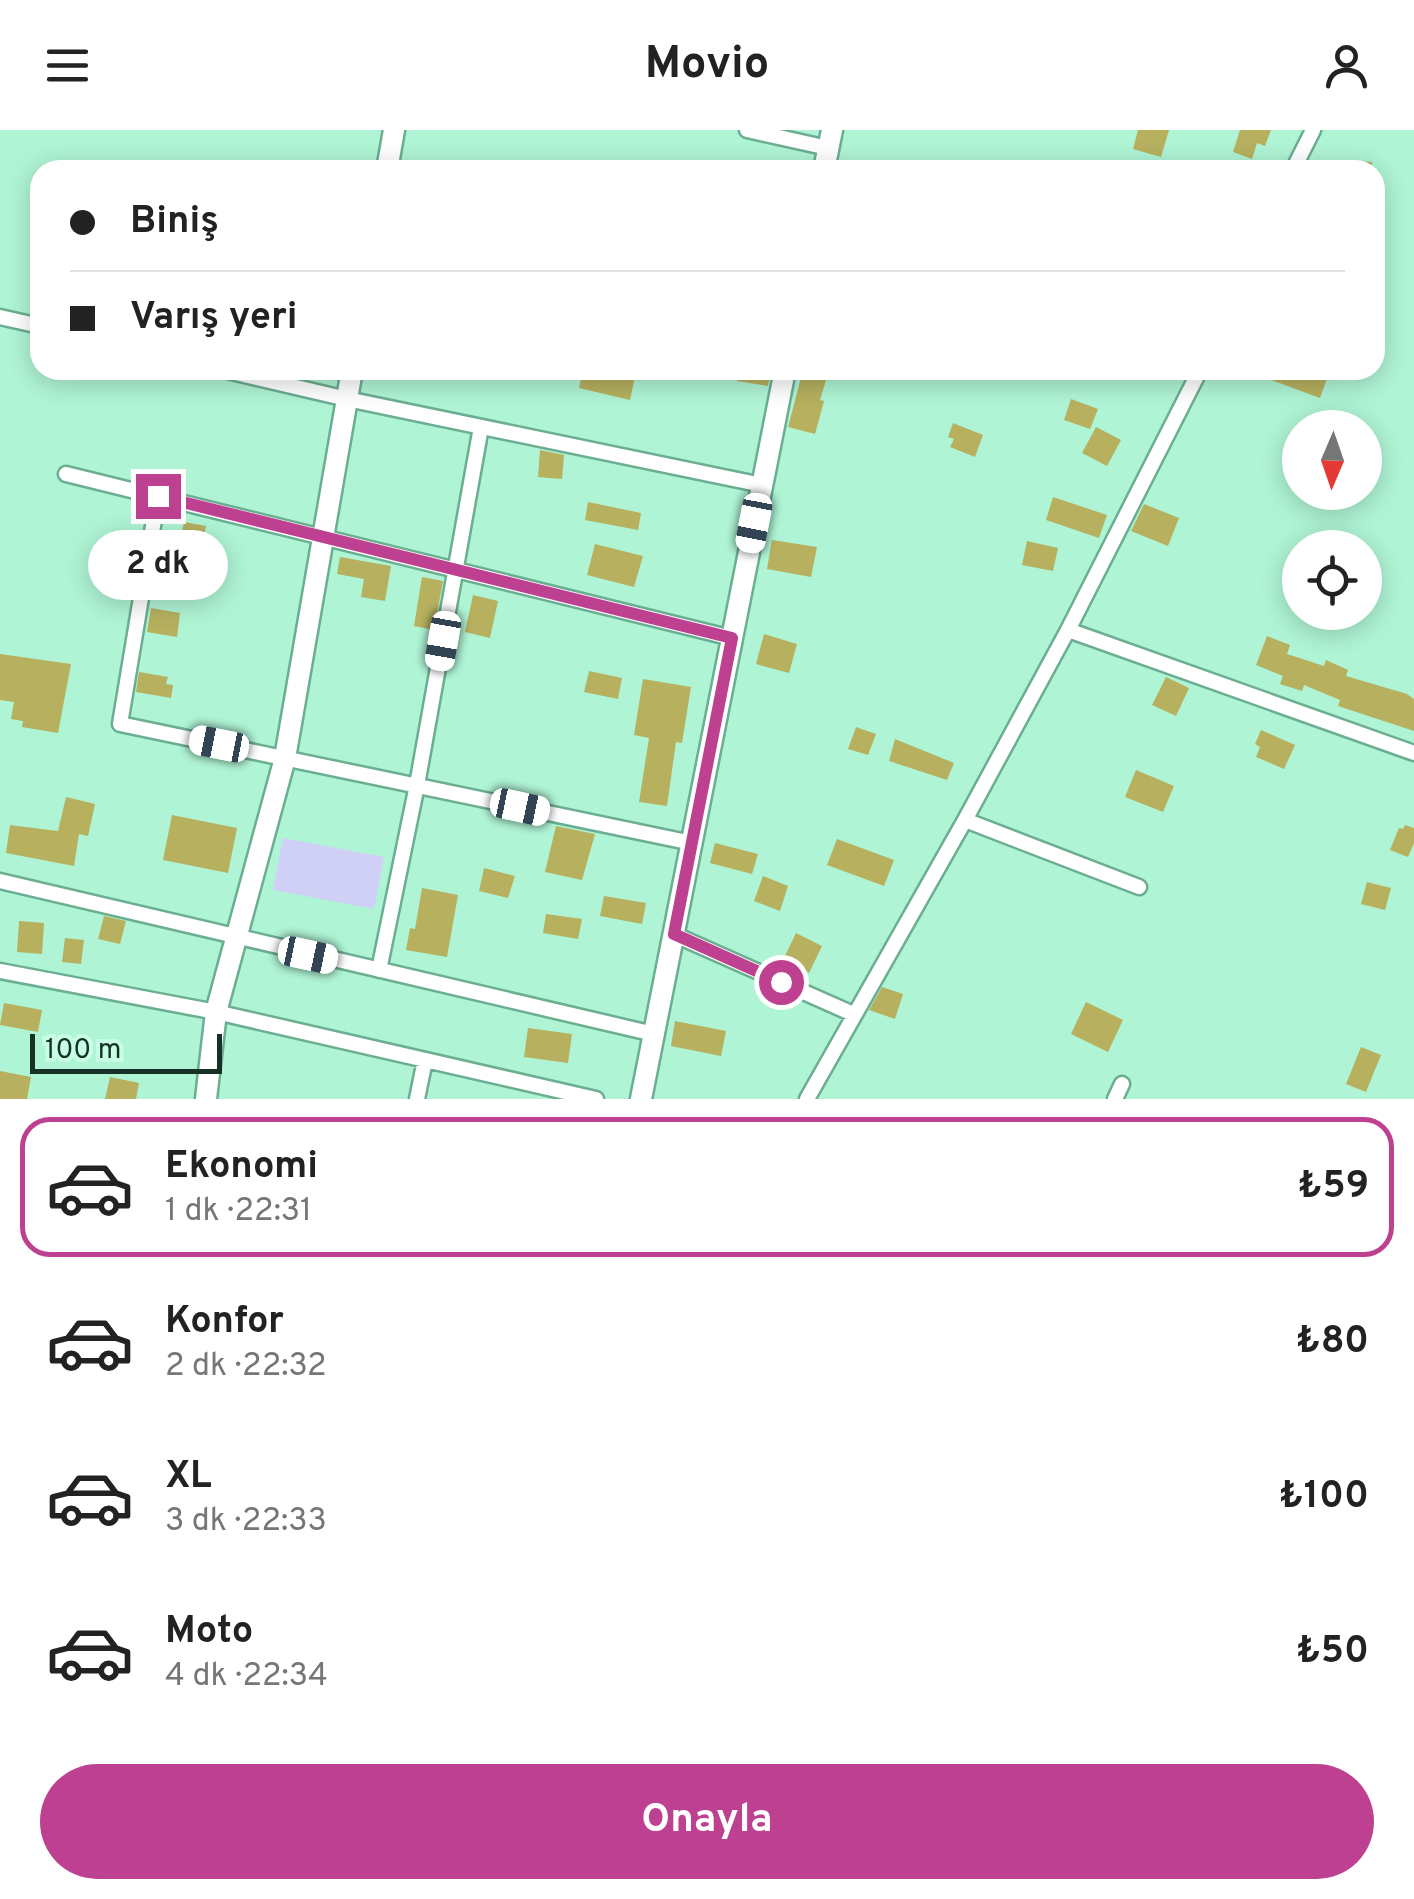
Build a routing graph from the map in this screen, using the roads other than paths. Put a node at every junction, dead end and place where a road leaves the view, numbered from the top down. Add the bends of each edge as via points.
1 (394, 130) edge
2 (747, 130) edge
3 (1313, 130) edge
4 (830, 139) edge
5 (389, 160) edge
6 (1297, 160) edge
7 (0, 317) edge
8 (30, 324) edge
9 (266, 380) edge
10 (350, 380) edge
11 (783, 380) edge
12 (1195, 380) edge
13 (347, 399) junction
14 (481, 427) junction
15 (66, 474) dead end
16 (762, 485) junction
17 (158, 496) junction
18 (323, 536) junction
19 (456, 569) junction
20 (1068, 630) junction
21 (732, 638) junction
22 (1414, 754) edge
23 (285, 758) junction
24 (418, 786) junction
25 (965, 820) junction
26 (692, 843) junction
27 (0, 881) edge
28 (1139, 887) dead end
29 (674, 934) junction
30 (238, 939) junction
31 (379, 970) junction
32 (1, 976) edge
33 (216, 1012) junction
34 (852, 1014) junction
35 (654, 1034) junction
36 (425, 1060) junction
37 (1122, 1084) dead end
38 (206, 1099) edge
39 (418, 1099) edge
40 (596, 1099) edge
41 (641, 1099) edge
42 (807, 1099) edge
43 (1115, 1099) edge

1 - 5 street
2 - 4 street
3 - 6 street
7 - 8 street
9 - 13 street
10 - 13 street
11 - 16 street
12 - 20 street
13 - 14 street
13 - 18 street
14 - 16 street
14 - 19 street
15 - 17 street
16 - 21 street
17 - 18 street
17 - 23 street via 120,724
18 - 19 street
18 - 23 street
19 - 21 street
19 - 24 street
20 - 22 street
20 - 25 street
21 - 26 street
23 - 24 street
23 - 30 street
24 - 26 street
24 - 31 street
25 - 28 street
25 - 34 street
26 - 29 street
27 - 30 street
29 - 34 street
29 - 35 street
30 - 31 street
30 - 33 street
31 - 35 street
32 - 33 street
33 - 36 street
33 - 38 street
34 - 42 street
35 - 41 street
36 - 39 street
36 - 40 street
37 - 43 street

